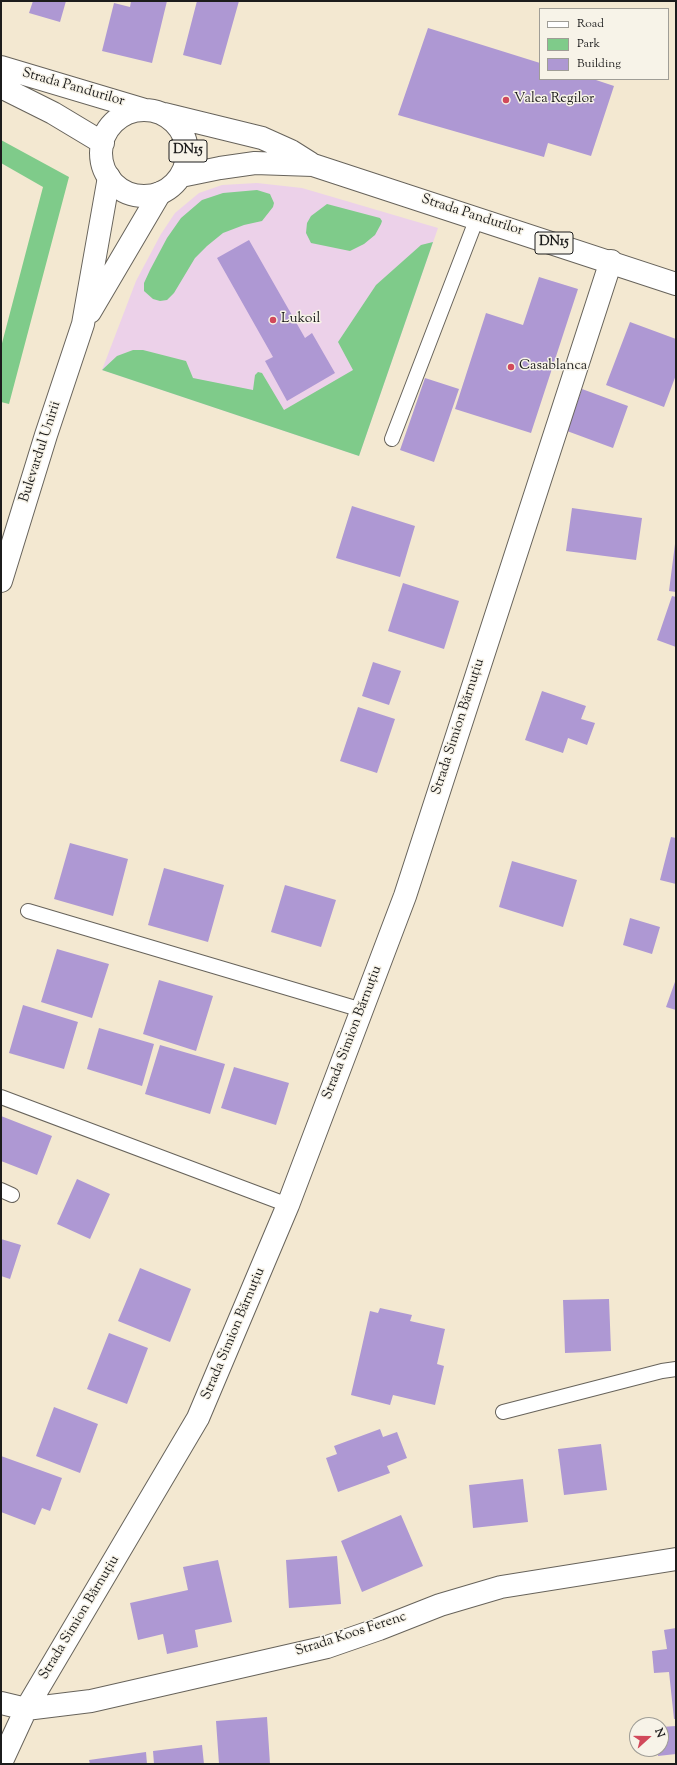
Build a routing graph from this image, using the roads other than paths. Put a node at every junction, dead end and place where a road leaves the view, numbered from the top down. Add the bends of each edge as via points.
1 (1, 67) edge
2 (1, 87) edge
3 (152, 111) junction
4 (103, 143) junction
5 (313, 165) junction
6 (181, 176) junction
7 (108, 177) junction
8 (160, 193) junction
9 (477, 218) junction
10 (611, 261) junction
11 (676, 284) edge
12 (83, 324) junction
13 (392, 439) dead end
14 (1, 581) edge
15 (28, 911) dead end
16 (362, 1010) junction
17 (1, 1097) edge
18 (288, 1205) junction
19 (676, 1369) edge
20 (504, 1412) dead end
21 (676, 1559) edge
22 (1, 1703) edge
23 (26, 1709) junction
24 (1, 1763) edge

1 - 3 main road, Strada Pandurilor / DN15
2 - 4 main road, Strada Pandurilor via 53,113
3 - 4 main road, DN15 via 131,112 118,119 108,130
3 - 5 main road, Strada Pandurilor / DN15 via 262,138 291,151
3 - 6 main road, DN15 via 170,118 185,139 188,152
4 - 7 main road, DN15 via 101,155
5 - 6 main road, Strada Pandurilor / DN15 via 255,163
5 - 9 main road, Strada Pandurilor / DN15
6 - 8 main road, DN15 via 172,187
7 - 8 main road, DN15 via 119,188 132,195
7 - 12 main road, Bulevardul Unirii
8 - 12 main road, Bulevardul Unirii
9 - 10 main road, Strada Pandurilor / DN15
9 - 13 lane
10 - 11 main road, Strada Pandurilor / DN15
10 - 16 main road, Strada Simion Bărnuțiu via 405,896
12 - 14 main road, Bulevardul Unirii
15 - 16 lane
16 - 18 main road, Strada Simion Bărnuțiu
17 - 18 lane
18 - 23 main road, Strada Simion Bărnuțiu via 198,1418
19 - 20 lane
21 - 23 main road, Strada Koos Ferenc via 501,1587 440,1605 327,1647 91,1701
22 - 23 main road
23 - 24 main road, Strada Simion Bărnuțiu

